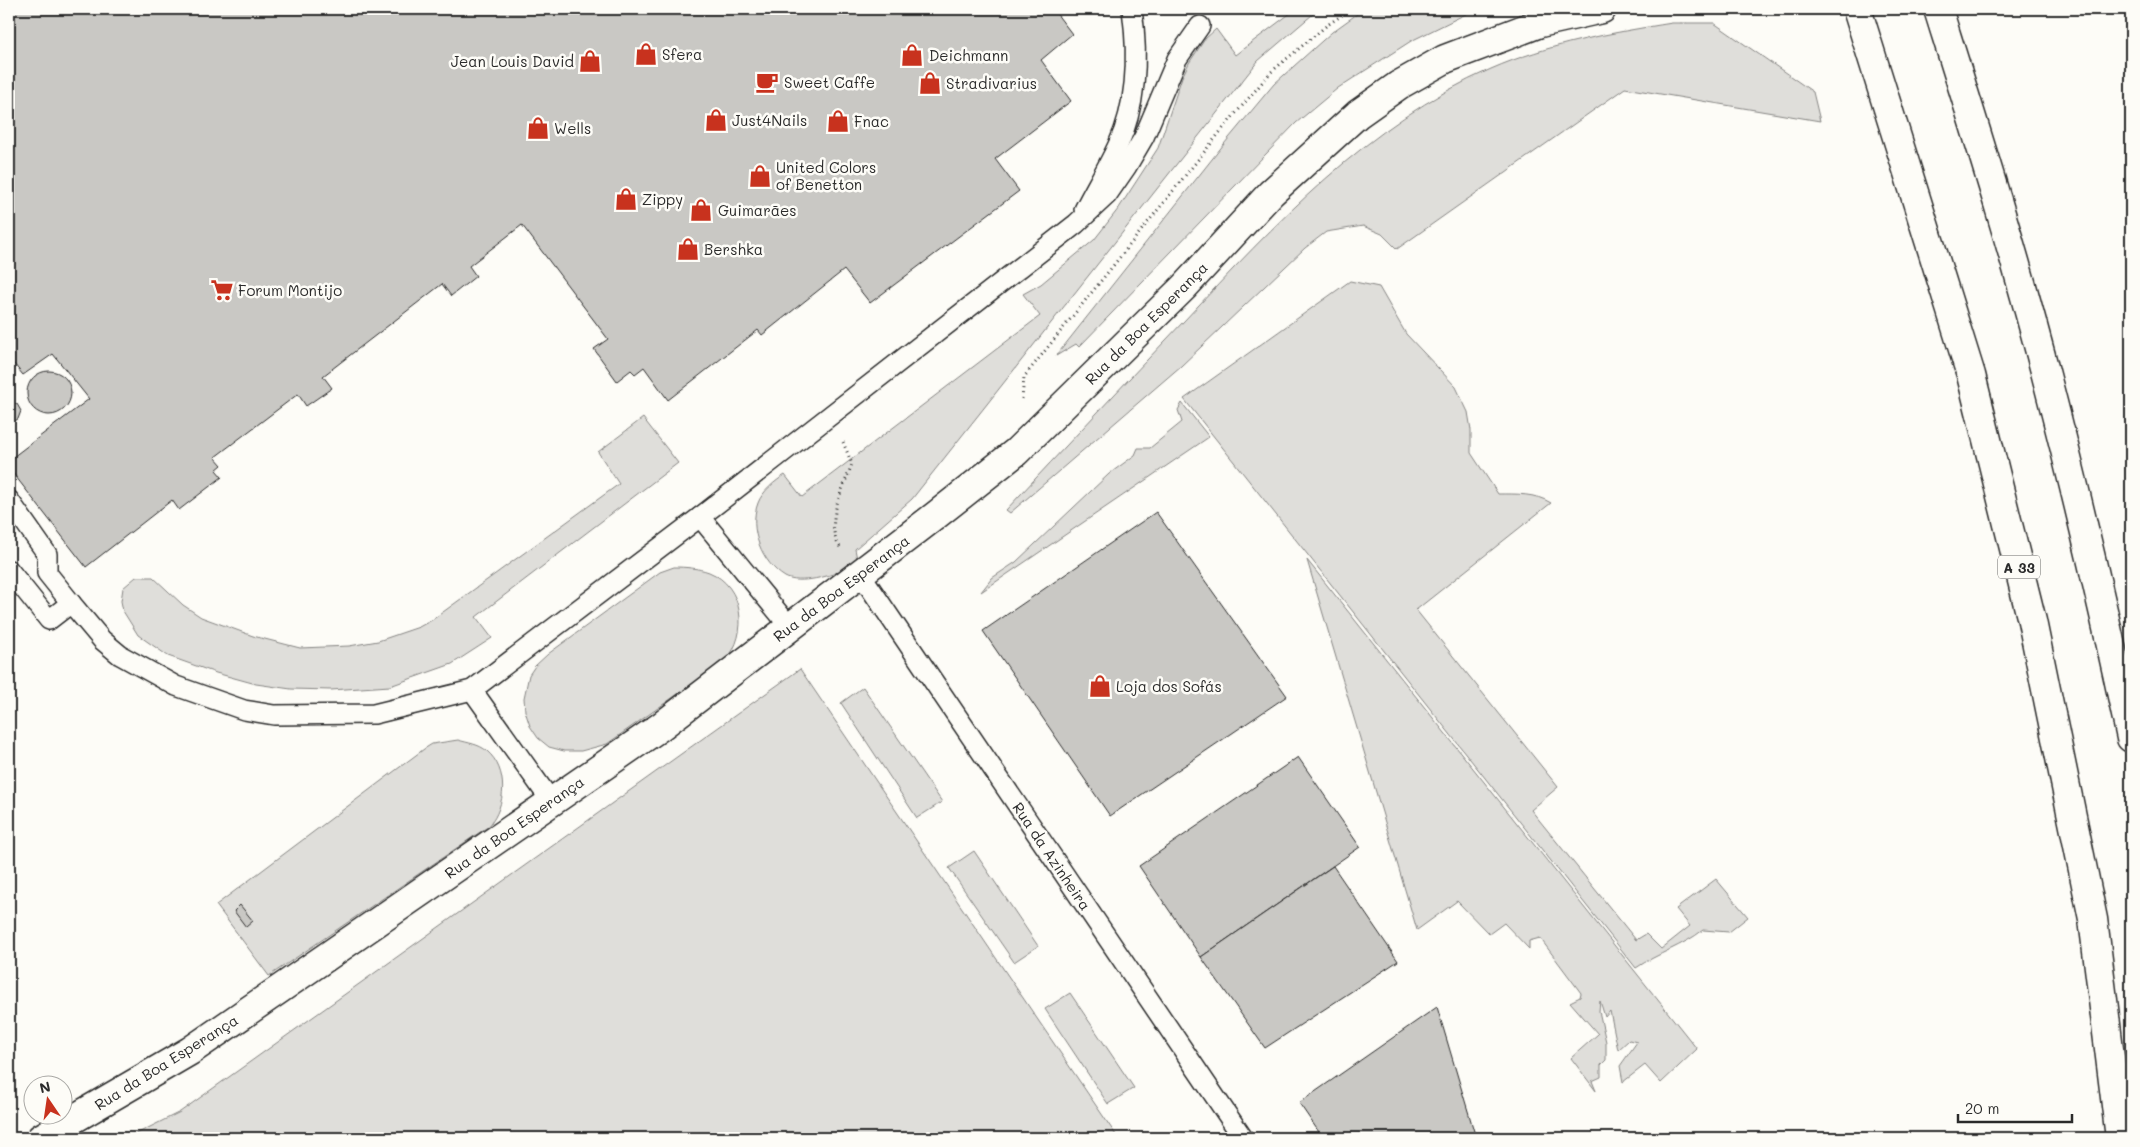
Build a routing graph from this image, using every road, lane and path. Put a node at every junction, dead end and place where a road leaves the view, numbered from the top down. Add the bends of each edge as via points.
1 (1132, 9) edge
2 (1351, 9) edge
3 (1602, 9) edge
4 (1857, 9) edge
5 (1938, 9) edge
6 (1200, 26) dead end
7 (1076, 224) junction
8 (832, 414) junction
9 (1016, 452) junction
10 (9, 500) edge
11 (700, 517) junction
12 (9, 570) edge
13 (860, 573) junction
14 (70, 603) junction
15 (790, 627) junction
16 (472, 690) junction
17 (2131, 738) edge
18 (551, 801) junction
19 (41, 1138) edge
20 (1243, 1138) edge
21 (2120, 1138) edge

1 - 7 lane via 1136,35 1135,72 1128,118
2 - 9 path via 1271,72 1024,377
3 - 9 main road, Rua da Boa Esperança via 1540,23 1445,59 1358,114 1270,193 1184,287
4 - 21 main road, A 33 via 1971,375 2032,621 2093,919
5 - 17 main road via 2049,385 2108,625
6 - 7 lane via 1177,59 1144,137 1127,166 1107,195
7 - 8 lane
8 - 11 lane
8 - 13 path via 852,464 834,519 835,540
9 - 13 main road, Rua da Boa Esperança
10 - 14 lane via 48,554 47,572
11 - 15 lane
11 - 16 lane
12 - 14 lane via 49,620
13 - 15 main road, Rua da Boa Esperança
13 - 20 lane, Rua da Azinheira
14 - 16 lane via 102,640 134,664 176,686 244,710 274,715 374,714
15 - 18 main road, Rua da Boa Esperança via 660,726
16 - 18 lane
18 - 19 main road, Rua da Boa Esperança via 190,1051

